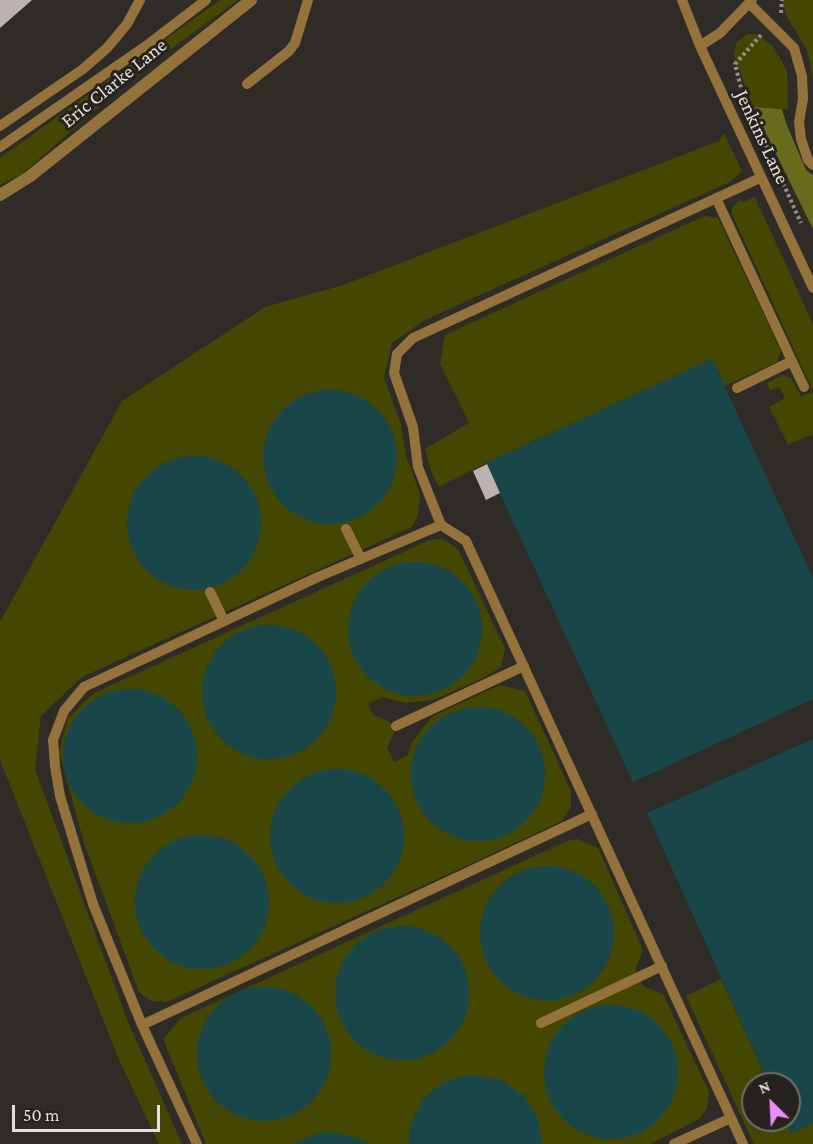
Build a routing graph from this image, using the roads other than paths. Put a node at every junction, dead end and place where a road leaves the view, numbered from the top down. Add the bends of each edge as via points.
1 (140, 0) edge
2 (251, 0) edge
3 (308, 0) edge
4 (682, 0) edge
5 (202, 1) edge
6 (751, 2) edge
7 (700, 46) junction
8 (247, 84) dead end
9 (808, 99) edge
10 (0, 126) edge
11 (0, 147) edge
12 (813, 165) edge
13 (760, 178) junction
14 (0, 195) edge
15 (716, 198) junction
16 (813, 288) edge
17 (792, 361) junction
18 (804, 387) dead end
19 (737, 388) dead end
20 (441, 525) junction
21 (346, 528) dead end
22 (361, 559) junction
23 (210, 592) dead end
24 (224, 621) junction
25 (524, 666) junction
26 (396, 726) dead end
27 (592, 814) junction
28 (662, 966) junction
29 (541, 1023) dead end
30 (142, 1025) junction
31 (731, 1118) junction
32 (197, 1144) edge
33 (674, 1144) edge
34 (743, 1144) edge

1 - 10 lane via 107,48
2 - 14 street, Eric Clarke Lane via 29,177
3 - 8 lane via 295,43
4 - 7 lane, Jenkins Lane
5 - 11 lane via 150,43
6 - 7 lane via 720,33
6 - 9 lane via 794,48
7 - 13 lane, Jenkins Lane
9 - 12 lane via 799,122 801,139
13 - 15 lane
13 - 16 lane, Jenkins Lane
15 - 17 lane
15 - 20 lane via 413,338 397,354 394,374 413,427 418,467
17 - 18 lane
17 - 19 lane
20 - 22 lane
20 - 25 lane via 466,541
21 - 22 lane
22 - 24 lane
23 - 24 lane
24 - 30 lane via 84,687 64,711 53,740 60,796 93,904
25 - 26 lane
25 - 27 lane
27 - 28 lane
27 - 30 lane
28 - 29 lane
28 - 31 lane
30 - 32 lane
31 - 33 lane
31 - 34 lane

